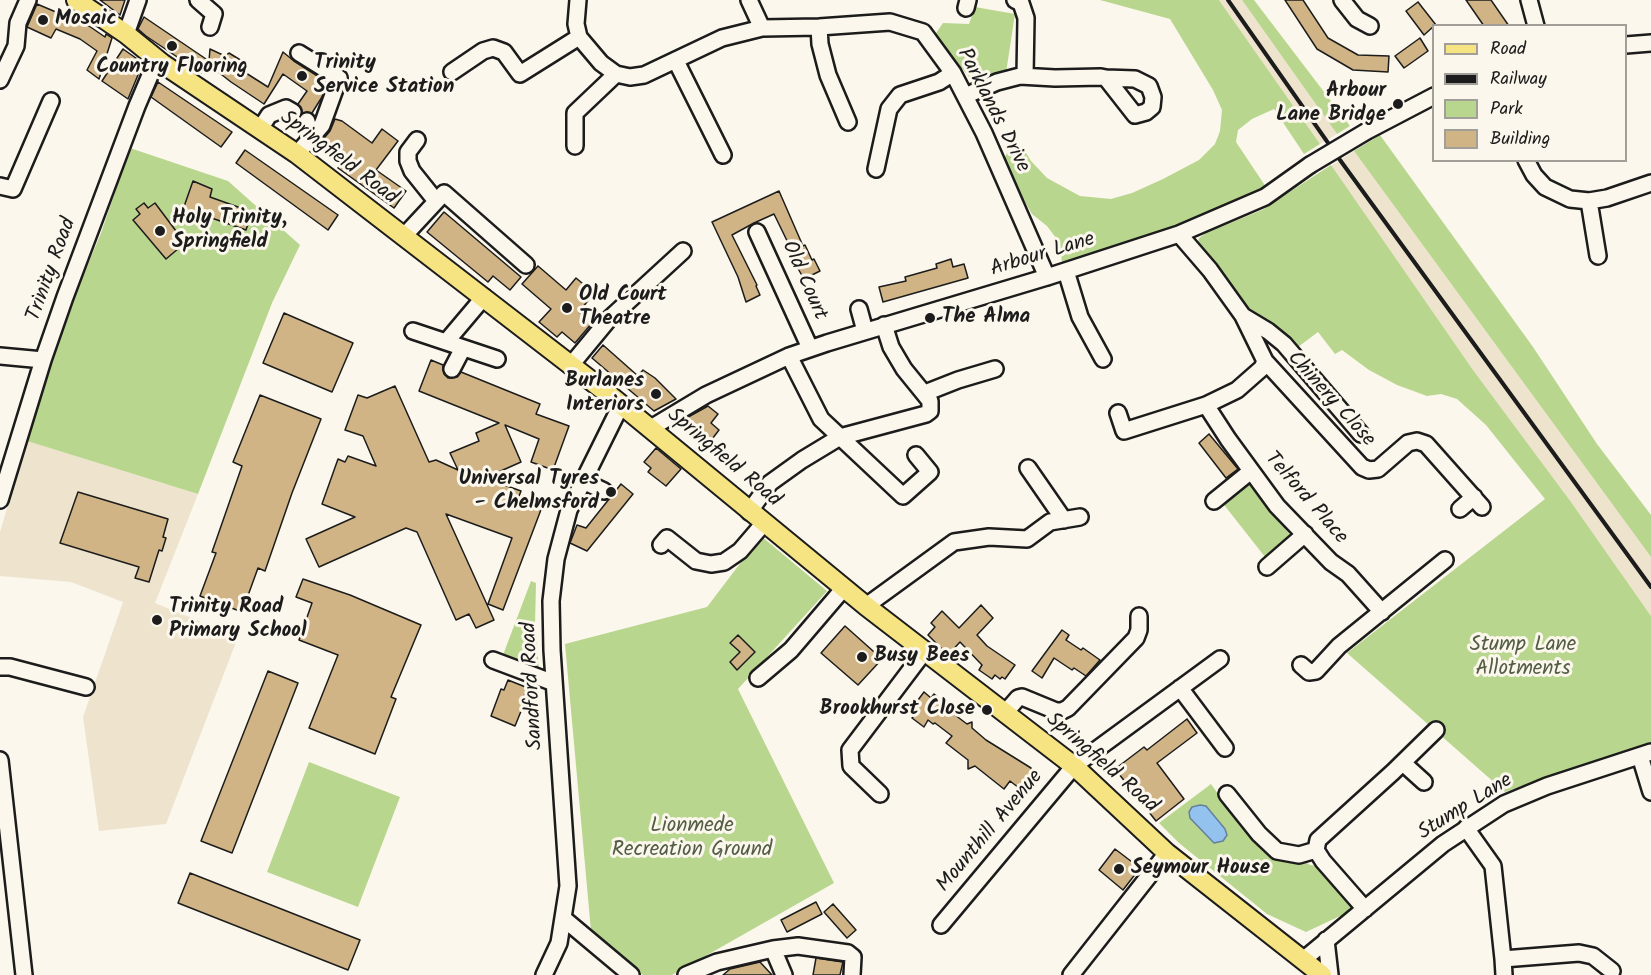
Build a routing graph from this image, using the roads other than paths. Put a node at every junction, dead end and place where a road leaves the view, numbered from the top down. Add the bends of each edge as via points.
1 (28, 0) edge
2 (76, 0) edge
3 (138, 0) edge
4 (198, 0) edge
5 (578, 0) edge
6 (749, 0) edge
7 (1014, 0) edge
8 (1342, 0) edge
9 (1528, 0) edge
10 (1535, 24) edge
11 (1371, 26) dead end
12 (210, 27) dead end
13 (819, 27) junction
14 (762, 28) junction
15 (126, 34) junction
16 (579, 37) junction
17 (1651, 43) edge
18 (1627, 45) edge
19 (299, 53) dead end
20 (157, 59) junction
21 (676, 61) junction
22 (452, 72) dead end
23 (953, 73) junction
24 (616, 75) junction
25 (1025, 76) junction
26 (1106, 78) dead end
27 (0, 80) edge
28 (964, 96) junction
29 (1432, 97) edge
30 (51, 101) dead end
31 (293, 112) dead end
32 (307, 121) dead end
33 (848, 122) dead end
34 (260, 129) junction
35 (310, 139) junction
36 (417, 140) dead end
37 (576, 146) dead end
38 (297, 154) junction
39 (723, 154) dead end
40 (1528, 162) edge
41 (876, 169) dead end
42 (1651, 183) edge
43 (0, 186) edge
44 (436, 201) junction
45 (1589, 201) junction
46 (757, 232) dead end
47 (1179, 234) junction
48 (404, 236) junction
49 (683, 251) dead end
50 (1598, 256) dead end
51 (526, 265) dead end
52 (1066, 271) junction
53 (1047, 277) junction
54 (484, 297) junction
55 (859, 309) dead end
56 (1243, 316) junction
57 (884, 325) junction
58 (413, 331) dead end
59 (865, 331) junction
60 (446, 342) junction
61 (463, 348) junction
62 (810, 348) junction
63 (0, 356) edge
64 (789, 356) junction
65 (497, 359) dead end
66 (1103, 359) dead end
67 (43, 360) junction
68 (1266, 361) junction
69 (571, 365) junction
70 (452, 369) dead end
71 (995, 369) dead end
72 (1318, 383) junction
73 (925, 393) junction
74 (1301, 400) junction
75 (621, 405) junction
76 (1206, 405) junction
77 (1118, 413) dead end
78 (651, 428) junction
79 (1361, 434) dead end
80 (840, 437) junction
81 (916, 455) dead end
82 (1028, 468) dead end
83 (1251, 471) junction
84 (583, 482) junction
85 (604, 491) dead end
86 (0, 500) edge
87 (1214, 501) dead end
88 (1460, 509) dead end
89 (749, 512) junction
90 (1080, 517) dead end
91 (1064, 520) junction
92 (764, 523) junction
93 (1305, 534) junction
94 (661, 545) dead end
95 (1445, 560) dead end
96 (1267, 567) dead end
97 (844, 588) junction
98 (866, 606) junction
99 (1382, 612) junction
100 (1139, 616) dead end
101 (924, 652) junction
102 (1220, 659) dead end
103 (493, 660) dead end
104 (1301, 665) dead end
105 (0, 667) edge
106 (758, 678) dead end
107 (554, 683) junction
108 (86, 687) dead end
109 (1180, 688) junction
110 (1005, 713) junction
111 (1436, 730) dead end
112 (1225, 748) dead end
113 (1645, 754) edge
114 (0, 760) edge
115 (1403, 763) junction
116 (1074, 766) junction
117 (1424, 782) dead end
118 (1651, 792) edge
119 (880, 794) dead end
120 (1227, 794) dead end
121 (1466, 828) junction
122 (1316, 850) junction
123 (1167, 853) junction
124 (1365, 909) junction
125 (563, 918) junction
126 (941, 925) dead end
127 (1326, 940) junction
128 (773, 949) junction
129 (1503, 958) junction
130 (1303, 960) junction
131 (1612, 971) dead end
132 (21, 975) edge
133 (544, 975) edge
134 (631, 975) edge
135 (686, 975) edge
136 (784, 975) edge
137 (852, 975) edge
138 (1071, 975) edge
139 (1322, 975) edge
140 (1330, 975) edge
141 (1504, 975) edge

1 - 27 street via 18,23 16,46
2 - 15 main road, Springfield Road
3 - 15 street
4 - 12 street via 214,14
5 - 16 street
6 - 14 street
7 - 25 street via 1021,3 1026,18
8 - 11 street via 1357,19
9 - 10 street
13 - 14 street, Parklands Drive
13 - 23 street, Parklands Drive via 890,22 924,32
13 - 33 street via 828,75
14 - 21 street, Parklands Drive via 722,38
15 - 20 main road, Springfield Road
16 - 22 street via 520,74 504,52 494,48
16 - 24 street
17 - 18 street
19 - 35 street via 339,78 322,125
20 - 34 main road, Springfield Road
20 - 67 street, Trinity Road
21 - 24 street, Parklands Drive via 644,75
21 - 39 street
23 - 28 street, Parklands Drive
23 - 41 street via 939,82 912,86 900,95 889,109
24 - 37 street via 575,113
25 - 26 street
25 - 28 street via 997,82
28 - 53 street, Parklands Drive via 984,134 1003,195
29 - 47 street, Arbour Lane, bridge via 1366,131 1265,197
30 - 43 street via 14,189
31 - 34 street via 286,108 269,115
32 - 35 street
34 - 38 main road, Springfield Road
35 - 38 street
36 - 44 street via 408,152 408,161
38 - 48 main road, Springfield Road
40 - 45 street via 1545,187 1570,199
42 - 45 street
44 - 48 street
44 - 51 street via 444,193
45 - 50 street
46 - 62 street, Old Court
47 - 52 street, Arbour Lane
47 - 56 street
48 - 54 main road, Springfield Road
49 - 69 street via 609,320
52 - 53 street, Arbour Lane
52 - 66 street via 1080,317
53 - 57 street, Arbour Lane
54 - 60 street
54 - 69 main road, Springfield Road
55 - 59 street
56 - 68 street
56 - 72 street via 1284,344
57 - 59 street, Arbour Lane
57 - 73 street via 904,369
58 - 60 street
59 - 62 street, Arbour Lane
60 - 61 street
61 - 65 street
61 - 70 street
62 - 64 street, Arbour Lane
63 - 67 street
64 - 78 street, Arbour Lane via 706,395
64 - 80 street via 821,419
67 - 86 street, Trinity Road
68 - 74 street, Chinery Close
68 - 76 street via 1237,390
69 - 75 main road, Springfield Road
71 - 73 street
72 - 74 street
72 - 79 street
73 - 80 street via 931,406 926,414
74 - 88 street, Chinery Close via 1369,470 1378,469 1408,443 1426,444 1478,502
75 - 78 main road, Springfield Road
75 - 84 street, Sandford Road
76 - 77 street via 1124,431
76 - 83 street, Telford Place
78 - 89 main road, Springfield Road
80 - 81 street via 903,496 930,472
80 - 89 street via 770,483
82 - 91 street
83 - 87 street
83 - 93 street, Telford Place via 1277,506
84 - 85 street
84 - 107 street, Sandford Road via 569,510 556,559 551,601
89 - 92 main road, Springfield Road
90 - 91 street
91 - 98 street via 1050,522 1027,539 989,537 954,542
92 - 94 street via 740,551 724,562 696,561 667,538
92 - 97 main road, Springfield Road
93 - 96 street
93 - 99 street, Telford Place
95 - 99 street
97 - 98 main road, Springfield Road
97 - 106 street via 790,650
98 - 101 main road, Springfield Road
99 - 104 street via 1339,646 1316,671 1309,672
100 - 110 street via 1136,638 1068,708 1056,711 1022,697
101 - 110 main road, Springfield Road
101 - 119 street via 850,750 851,766
102 - 109 street, Mounthill Avenue
103 - 107 street
105 - 108 street
107 - 125 street, Sandford Road via 568,886
109 - 112 street
109 - 116 street, Mounthill Avenue
110 - 116 main road, Springfield Road
111 - 115 street
113 - 118 street
113 - 121 street, Stump Lane via 1524,795
114 - 132 street
115 - 117 street
115 - 122 street via 1318,840
116 - 123 main road, Springfield Road via 1121,818
116 - 126 street, Mounthill Avenue
120 - 122 street via 1277,851 1299,855
121 - 124 street, Stump Lane
121 - 129 street via 1494,866
122 - 124 street
123 - 130 main road, Springfield Road
123 - 138 street
124 - 127 street, Stump Lane
125 - 133 street, Sandford Road via 559,943
125 - 134 street
127 - 130 street, Stump Lane
127 - 140 street
128 - 135 street via 717,962
128 - 136 street
128 - 137 street via 798,946 848,952 853,957
129 - 131 street via 1579,953 1593,956
129 - 141 street
130 - 139 main road, Springfield Road

